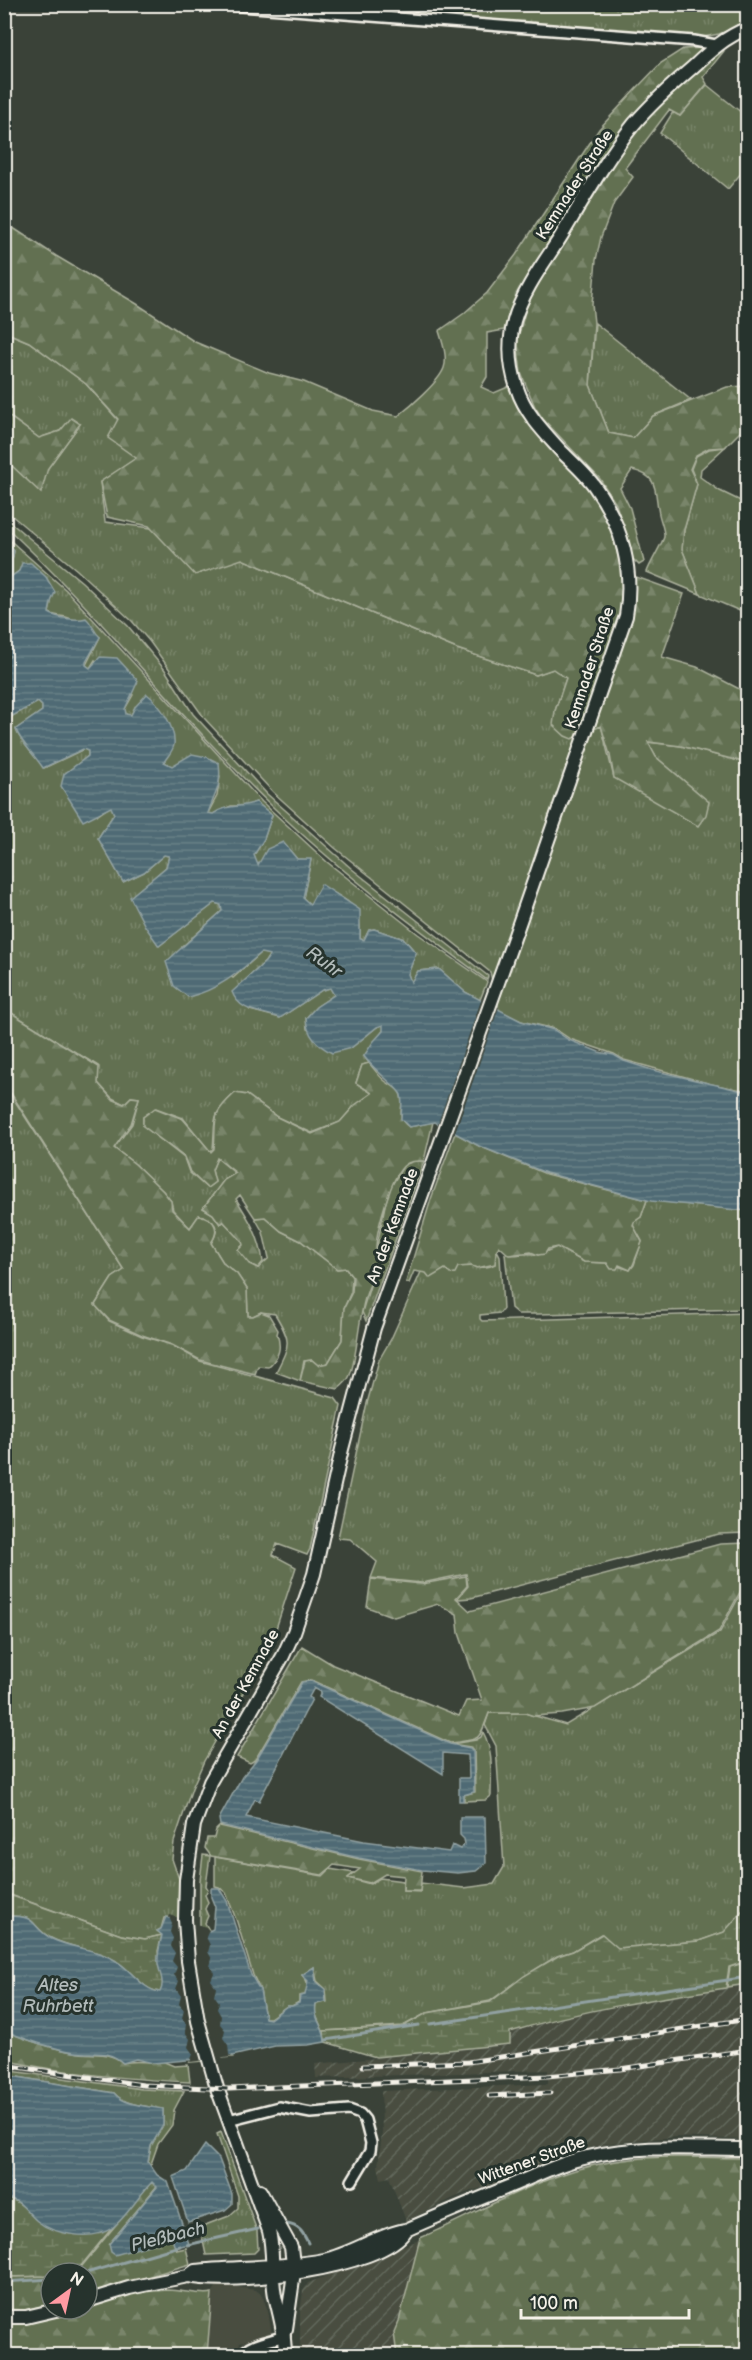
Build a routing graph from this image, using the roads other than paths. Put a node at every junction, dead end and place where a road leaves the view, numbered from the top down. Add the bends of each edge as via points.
1 (216, 4) edge
2 (332, 9) edge
3 (747, 28) edge
4 (716, 45) junction
5 (433, 1164) joint
6 (228, 2120) junction
7 (747, 2149) edge
8 (249, 2174) junction
9 (352, 2181) dead end
10 (294, 2268) junction
11 (273, 2270) junction
12 (99, 2297) edge
13 (39, 2314) edge
14 (4, 2317) edge
15 (285, 2336) junction
16 (241, 2355) edge
17 (285, 2355) edge

1 - 2 street
2 - 4 street
3 - 4 main road, Kemnader Straße
4 - 5 main road, Kemnader Straße via 645,112 623,139 514,318 510,355 522,401 609,508 628,569 628,606
5 - 6 main road, An der Kemnade via 368,1348 314,1574 298,1622 283,1656 210,1782 194,1825 184,1920 188,1961 198,2020
6 - 8 main road, An der Kemnade
6 - 9 street via 279,2108 311,2113 349,2110 360,2115 371,2143
7 - 10 main road, Wittener Straße via 661,2149 587,2157 366,2246
8 - 10 main road, An der Kemnade via 291,2247
8 - 11 main road, An der Kemnade via 269,2231
10 - 11 main road, Wittener Straße
10 - 15 main road
11 - 12 main road, Wittener Straße via 195,2271
11 - 15 main road, An der Kemnade
13 - 14 main road
15 - 16 street via 252,2346
15 - 17 main road

